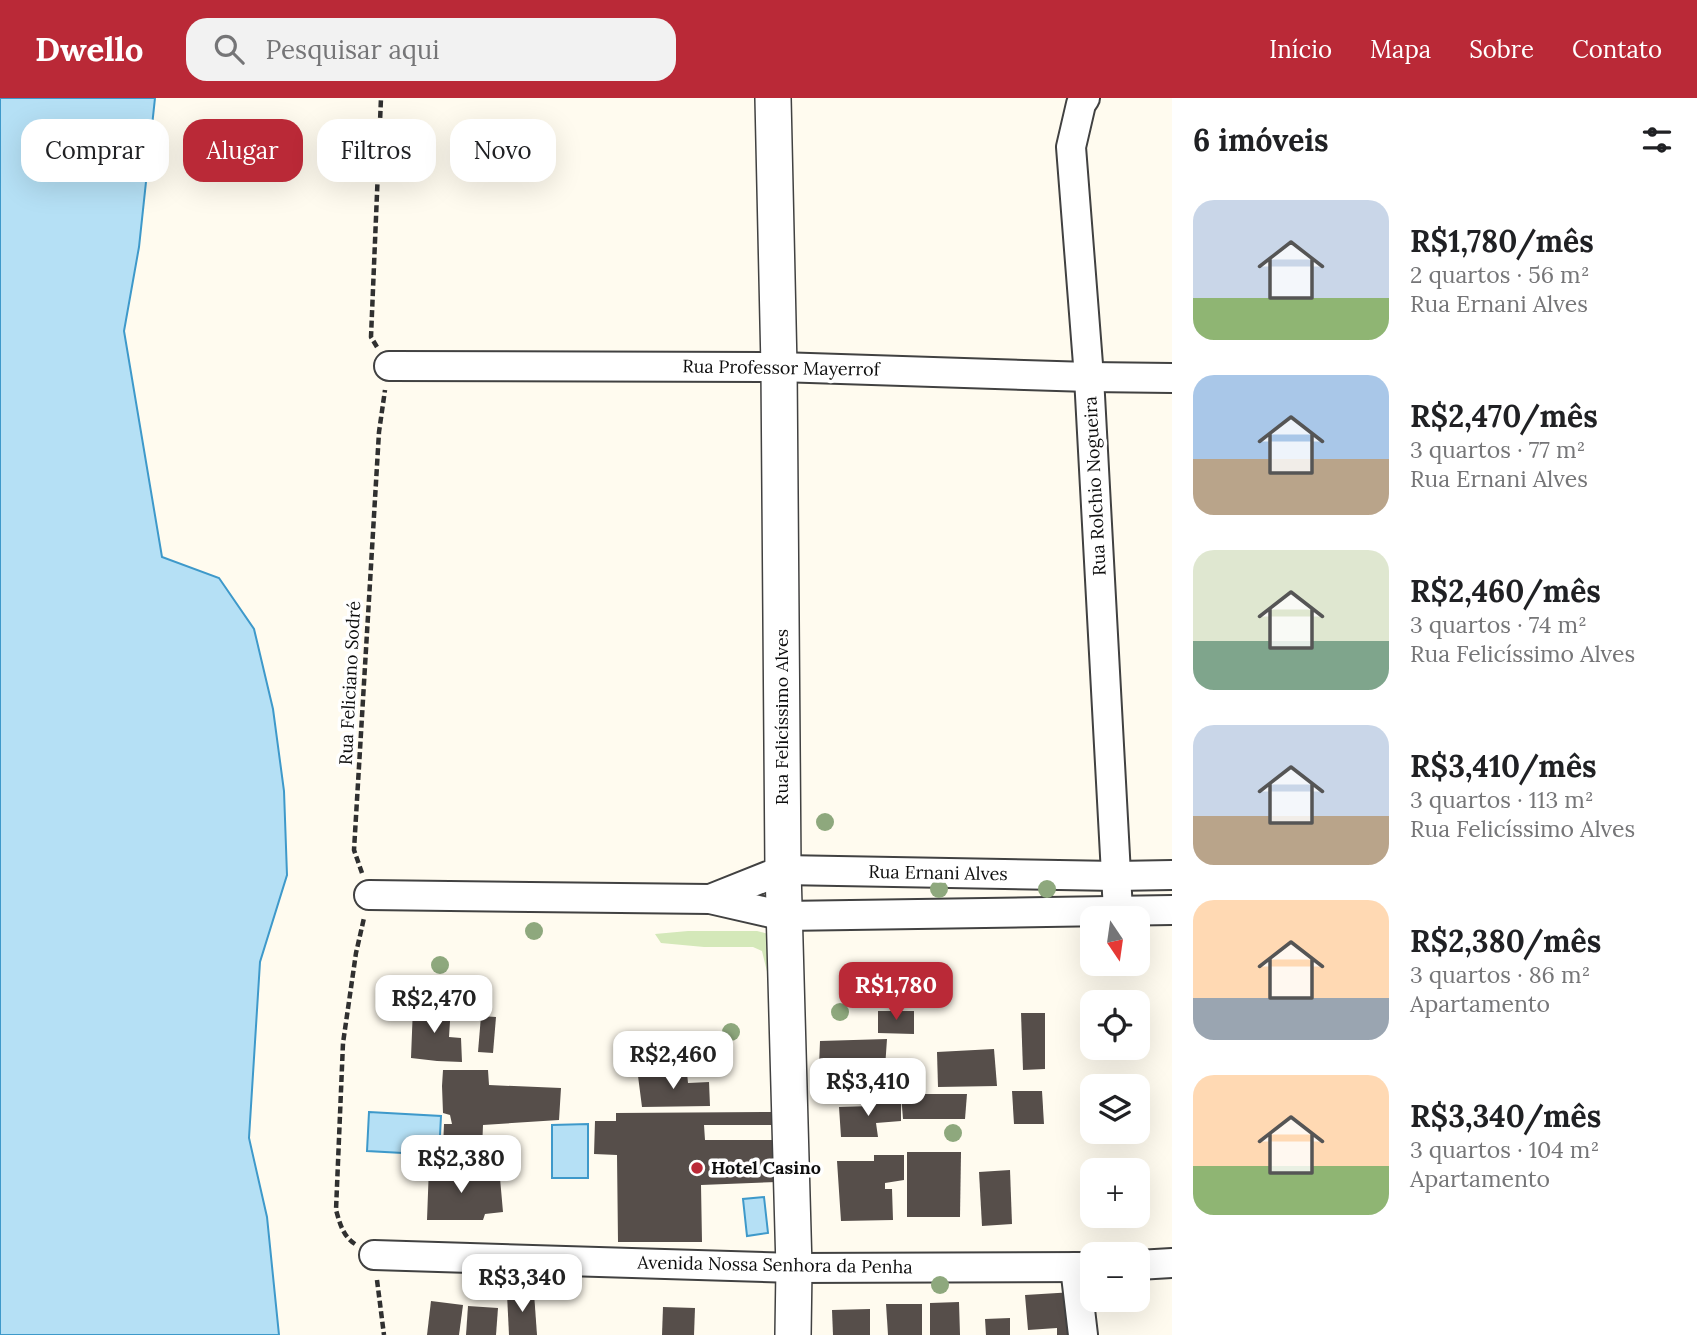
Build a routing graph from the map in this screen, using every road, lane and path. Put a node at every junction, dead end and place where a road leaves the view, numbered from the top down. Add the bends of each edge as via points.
1 (381, 98) edge
2 (773, 98) edge
3 (1085, 98) edge
4 (389, 366) junction
5 (779, 367) junction
6 (1089, 377) junction
7 (1172, 378) edge
8 (783, 870) junction
9 (1172, 875) edge
10 (1116, 876) junction
11 (369, 895) junction
12 (710, 899) junction
13 (1118, 906) edge
14 (1150, 910) edge
15 (1172, 910) edge
16 (1080, 912) edge
17 (784, 916) junction
18 (374, 1255) junction
19 (1172, 1264) edge
20 (1150, 1265) edge
21 (1080, 1267) edge
22 (794, 1268) junction
23 (1083, 1312) edge
24 (384, 1335) edge
25 (793, 1335) edge
26 (1083, 1335) edge

1 - 4 path via 371,337
2 - 5 street, Rua Felicíssimo Alves
3 - 6 street, Rua Rolchio Nogueira via 1071,147
4 - 5 street, Rua Professor Mayerrof
4 - 11 path, Rua Feliciano Sodré via 379,432 354,850
5 - 6 street, Rua Professor Mayerrof
5 - 8 street, Rua Felicíssimo Alves
6 - 7 street, Rua Professor Mayerrof
6 - 10 street, Rua Rolchio Nogueira
8 - 10 street, Rua Ernani Alves
8 - 12 street, Rua Ernani Alves
8 - 17 street, Rua Felicíssimo Alves
9 - 10 street, Rua Ernani Alves
10 - 13 street, Rua Rolchio Nogueira
11 - 12 street, Rua Ernani Alves
11 - 18 path via 355,953 343,1043 336,1210 347,1239
12 - 17 street, Rua Ernani Alves
14 - 15 street, Rua Ernani Alves
16 - 17 street, Rua Ernani Alves
17 - 22 street, Rua Felicíssimo Alves
18 - 22 street, Avenida Nossa Senhora da Penha
18 - 24 path
19 - 20 street
21 - 22 street, Avenida Nossa Senhora da Penha
22 - 25 street, Rua Felicíssimo Alves
23 - 26 street

